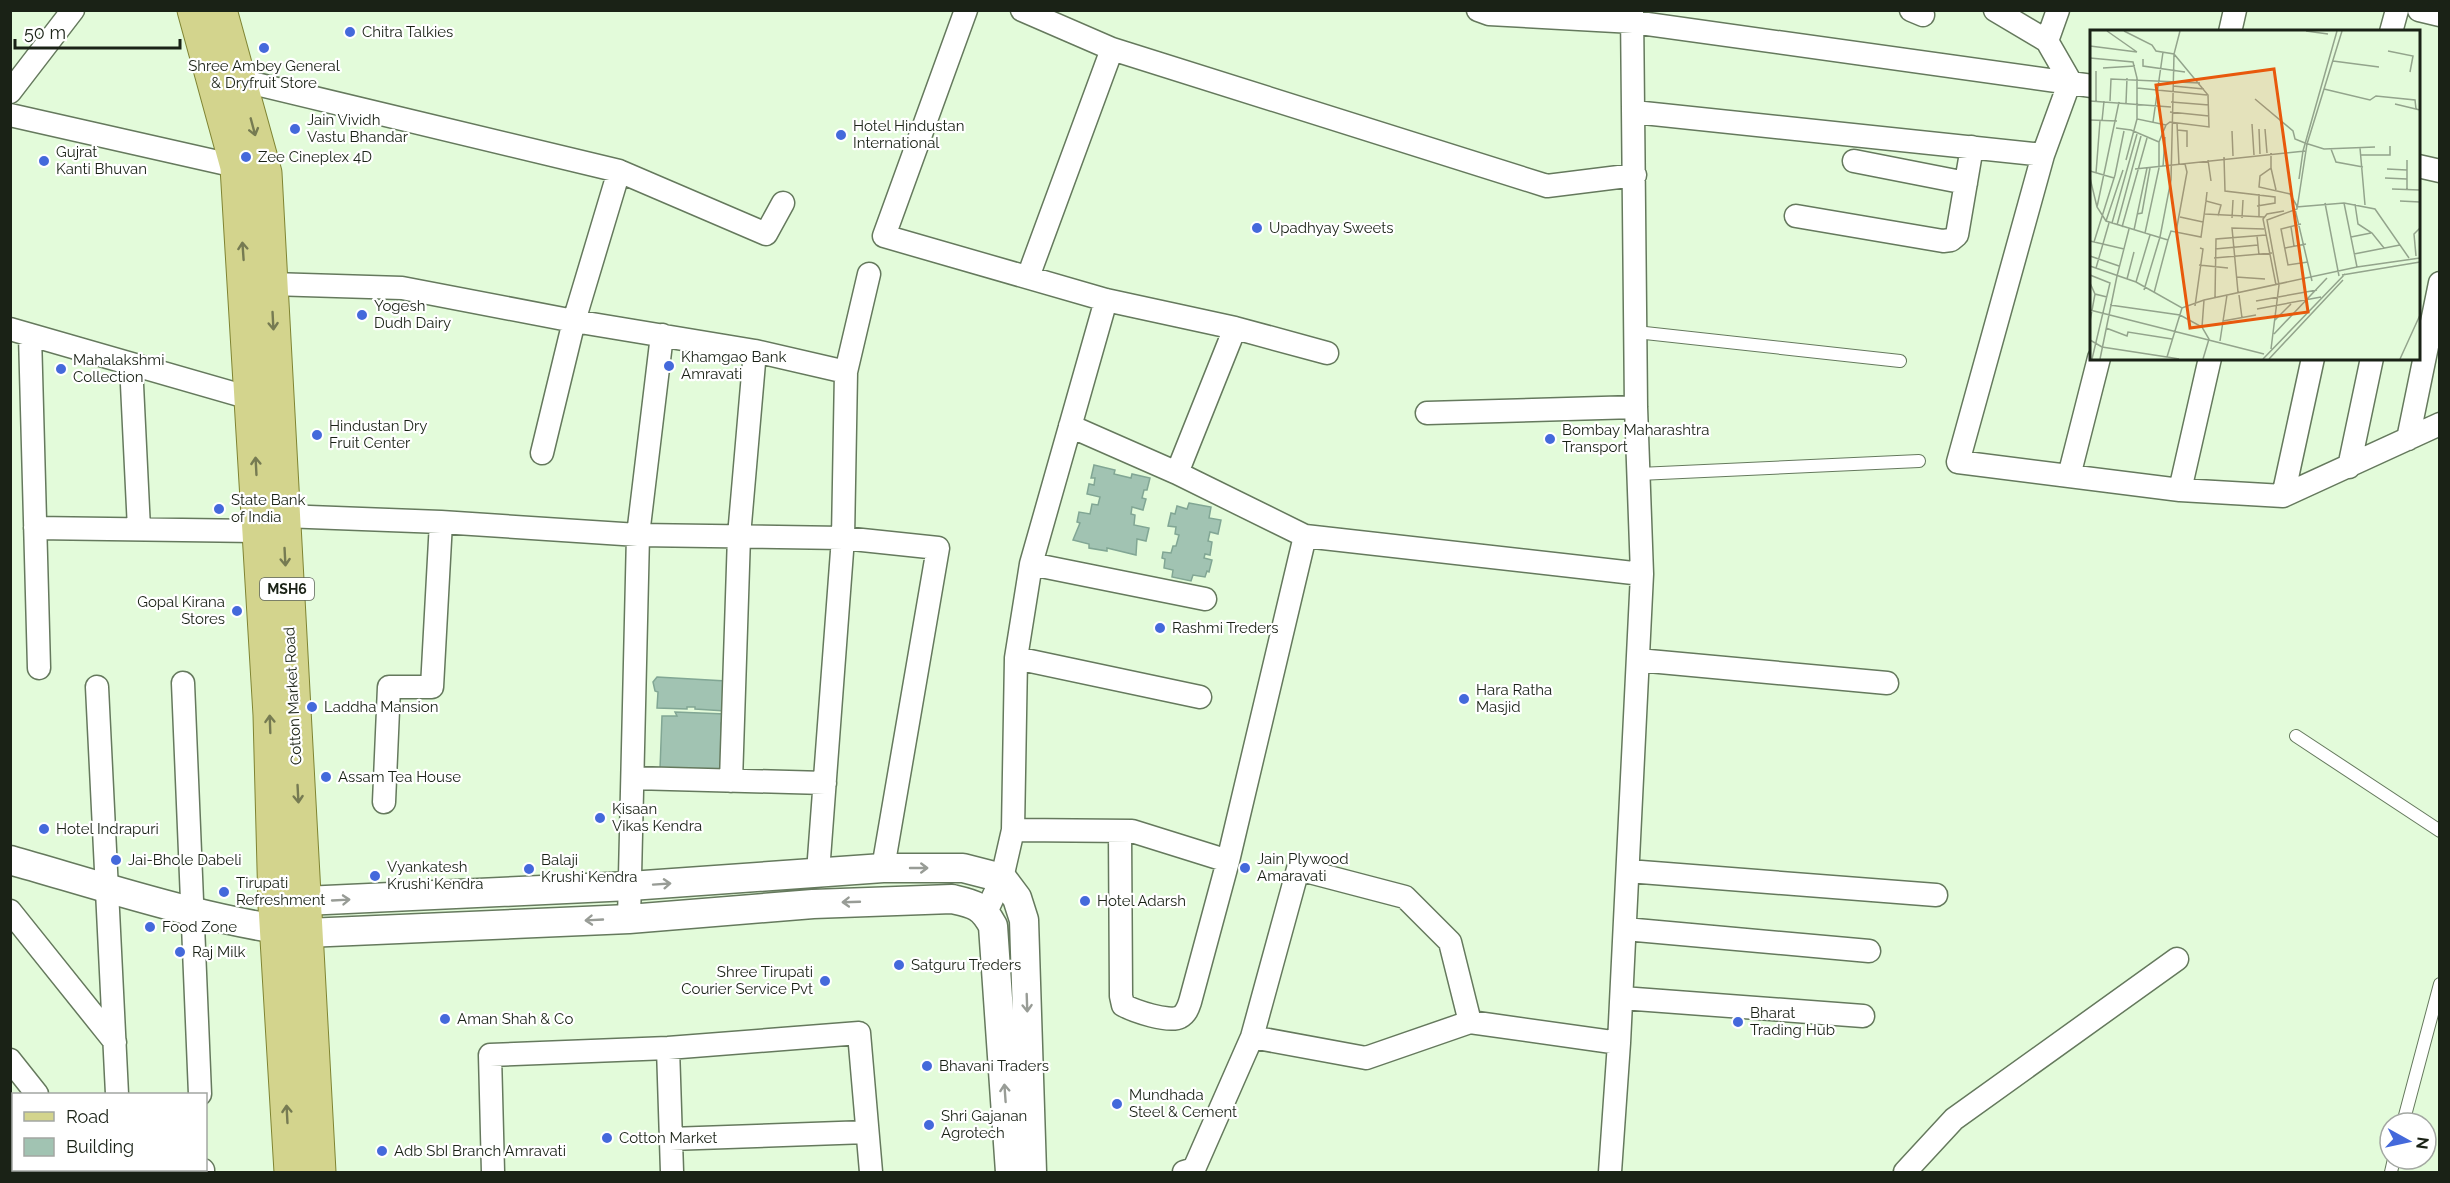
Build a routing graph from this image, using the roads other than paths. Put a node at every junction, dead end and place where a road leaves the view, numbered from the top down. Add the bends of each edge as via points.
1 (73, 10) edge
2 (194, 10) edge
3 (220, 10) edge
4 (966, 10) edge
5 (1022, 10) edge
6 (1478, 10) edge
7 (1995, 10) edge
8 (2058, 10) edge
9 (2235, 10) edge
10 (2397, 10) edge
11 (2419, 10) edge
12 (2439, 15) edge
13 (1633, 16) edge
14 (2230, 30) edge
15 (2392, 30) edge
16 (2047, 41) junction
17 (1112, 49) junction
18 (226, 77) junction
19 (2081, 84) edge
20 (10, 92) edge
21 (1634, 112) junction
22 (10, 116) edge
23 (1972, 147) junction
24 (2043, 155) junction
25 (1854, 161) dead end
26 (2420, 166) edge
27 (251, 170) junction
28 (619, 171) junction
29 (2439, 171) edge
30 (1635, 175) junction
31 (1966, 183) junction
32 (783, 203) dead end
33 (1796, 216) dead end
34 (869, 274) dead end
35 (1028, 277) junction
36 (2439, 283) edge
37 (271, 284) junction
38 (1106, 300) junction
39 (574, 321) junction
40 (1235, 328) junction
41 (20, 332) edge
42 (1636, 332) junction
43 (662, 335) junction
44 (755, 351) junction
45 (1327, 353) dead end
46 (2098, 360) edge
47 (2210, 360) edge
48 (2313, 360) edge
49 (2372, 360) edge
50 (1900, 361) dead end
51 (131, 364) junction
52 (846, 372) junction
53 (265, 402) junction
54 (1636, 407) junction
55 (1427, 413) dead end
56 (2439, 424) edge
57 (1070, 426) junction
58 (2408, 439) junction
59 (542, 453) dead end
60 (1919, 461) dead end
61 (2349, 467) junction
62 (1177, 473) junction
63 (1639, 474) junction
64 (2069, 476) junction
65 (2180, 490) junction
66 (2283, 496) junction
67 (441, 522) junction
68 (271, 523) junction
69 (35, 528) junction
70 (139, 529) junction
71 (638, 535) junction
72 (739, 536) junction
73 (1305, 536) junction
74 (843, 538) junction
75 (1031, 564) junction
76 (1642, 574) junction
77 (1205, 599) dead end
78 (1016, 658) junction
79 (1638, 660) junction
80 (39, 668) dead end
81 (1887, 682) dead end
82 (183, 683) dead end
83 (98, 687) dead end
84 (1200, 697) dead end
85 (2296, 736) dead end
86 (633, 778) junction
87 (731, 781) junction
88 (825, 783) junction
89 (384, 801) dead end
90 (1013, 830) junction
91 (1120, 831) junction
92 (2439, 831) edge
93 (10, 860) edge
94 (1228, 861) junction
95 (883, 868) junction
96 (1628, 871) junction
97 (818, 872) junction
98 (1002, 878) junction
99 (630, 886) junction
100 (108, 887) junction
101 (1936, 895) dead end
102 (192, 910) junction
103 (10, 911) edge
104 (986, 912) junction
105 (291, 917) junction
106 (629, 918) junction
107 (1625, 929) junction
108 (1869, 951) dead end
109 (2177, 958) dead end
110 (2439, 984) edge
111 (1622, 998) junction
112 (1863, 1016) dead end
113 (1470, 1022) junction
114 (1252, 1037) junction
115 (115, 1042) junction
116 (1619, 1043) junction
117 (668, 1048) junction
118 (10, 1060) edge
119 (35, 1093) edge
120 (117, 1093) edge
121 (200, 1093) edge
122 (2406, 1111) edge
123 (867, 1132) junction
124 (670, 1139) junction
125 (291, 1173) edge
126 (319, 1173) edge
127 (493, 1173) edge
128 (672, 1173) edge
129 (871, 1173) edge
130 (1010, 1173) edge
131 (1032, 1173) edge
132 (1184, 1173) edge
133 (1611, 1173) edge
134 (1905, 1173) edge

1 - 20 street
2 - 18 main road, Cotton Market Road / MSH6
3 - 18 main road, Cotton Market Road / MSH6
4 - 35 street via 884,236
5 - 17 street
6 - 13 street via 1489,14
7 - 16 street
8 - 16 street
9 - 14 street
10 - 15 street
11 - 12 street
13 - 19 street
13 - 21 street
16 - 19 street
17 - 30 street via 1547,186
17 - 35 street
18 - 27 main road, Cotton Market Road / MSH6
18 - 28 street
19 - 24 street
21 - 23 street
21 - 30 street
22 - 27 street
23 - 24 street
23 - 31 street
24 - 64 street via 1958,462
25 - 31 street
26 - 29 street
27 - 37 main road, Cotton Market Road / MSH6
53 -> 27 main road, Cotton Market Road / MSH6
28 - 32 street via 766,234
28 - 39 street
30 - 42 street
31 - 33 street via 1957,235 1951,240
34 - 52 street
35 - 38 street
36 - 58 street
37 - 39 street via 402,288
37 -> 53 main road, Cotton Market Road / MSH6
38 - 40 street
38 - 57 street
39 - 43 street
39 - 59 street
40 - 45 street
40 - 62 street
41 - 51 street
41 - 69 street
42 - 50 lane
42 - 54 street
43 - 44 street
43 - 71 street
44 - 52 street
44 - 72 street
46 - 64 street
47 - 65 street
48 - 66 street
49 - 61 street
51 - 53 street
51 - 70 street
52 - 74 street
53 - 68 main road, Cotton Market Road / MSH6
54 - 55 street
54 - 63 street
56 - 58 street
57 - 62 street
57 - 75 street
58 - 61 street
60 - 63 lane
61 - 66 street
62 - 73 street
63 - 76 street
64 - 65 street
65 - 66 street
67 - 68 street
67 - 71 street
67 - 89 street via 432,687 389,687
68 - 70 street
68 - 105 main road, Cotton Market Road / MSH6 via 270,715
69 - 70 street
69 - 80 street
71 - 72 street
71 - 86 street
72 - 74 street
72 - 87 street
73 - 76 street
73 - 94 street
74 - 88 street
74 - 95 street via 939,548
75 - 77 street
75 - 78 street
76 - 79 street
78 - 84 street
78 - 90 street
79 - 81 street
79 - 96 street
82 - 102 street
83 - 100 street
85 - 92 lane
86 - 87 street
86 - 99 street
87 - 88 street
88 - 97 street
90 - 91 street
90 - 98 street
91 - 94 street via 1132,831
91 - 94 street via 1121,996 1124,1005 1132,1010 1171,1020 1187,1011
93 - 100 street
95 - 97 street
95 -> 98 street via 963,868
96 - 101 street
96 - 107 street
99 -> 97 street
98 - 104 street
98 -> 131 street via 1017,898 1024,920
105 -> 99 street
99 - 106 street
100 - 102 street
100 - 115 street
102 - 105 street via 245,922
102 - 121 street
103 - 115 street
104 -> 106 street via 952,899 813,904
130 -> 104 street via 993,926
106 -> 105 street
125 -> 105 main road, Cotton Market Road / MSH6
105 - 126 main road, Cotton Market Road / MSH6
107 - 108 street
107 - 111 street
109 - 134 street via 1954,1119
110 - 122 lane
111 - 112 street
111 - 116 street
113 - 114 street via 1366,1058
113 - 114 street via 1450,942 1405,897 1298,868
113 - 116 street
114 - 132 street via 1194,1169
115 - 120 street
116 - 133 street
117 - 123 street via 859,1033
117 - 124 street
117 - 127 street via 490,1055
118 - 119 street
123 - 124 street
123 - 129 street
124 - 128 street

